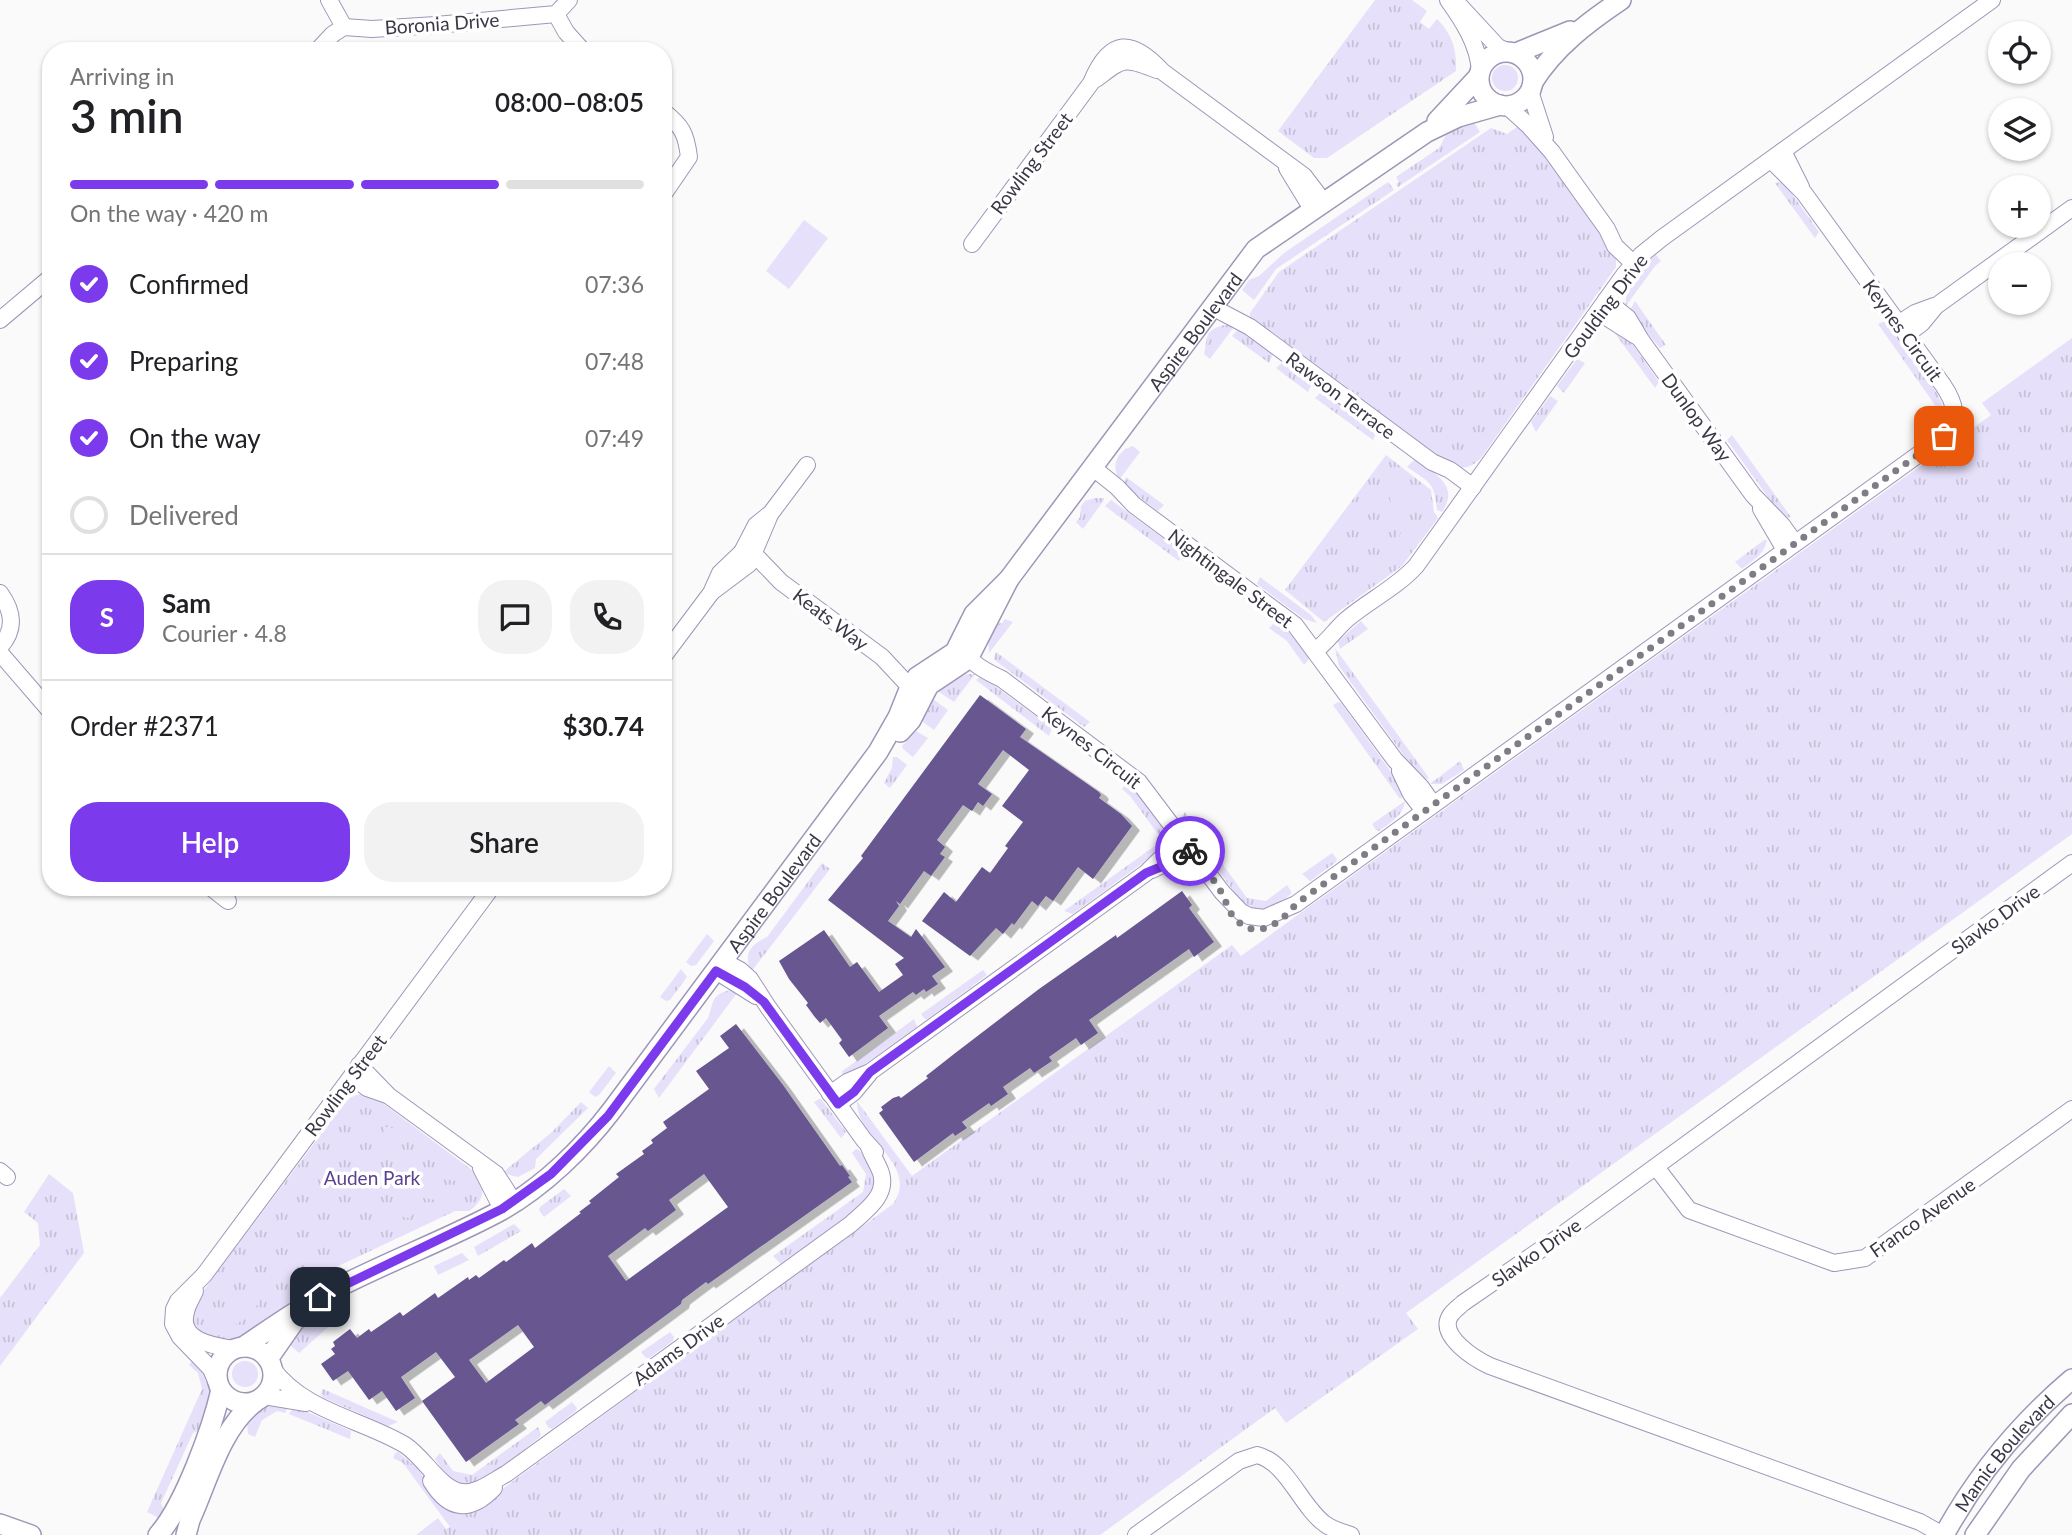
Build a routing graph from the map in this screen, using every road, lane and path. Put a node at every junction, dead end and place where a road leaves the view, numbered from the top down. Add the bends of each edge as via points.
1 (329, 0) edge
2 (569, 0) edge
3 (1448, 0) edge
4 (1621, 0) edge
5 (1992, 0) edge
6 (556, 14) junction
7 (1586, 24) junction
8 (344, 27) junction
9 (325, 42) edge
10 (575, 42) edge
11 (1511, 52) junction
12 (1479, 73) junction
13 (1532, 86) junction
14 (1503, 105) junction
15 (672, 118) edge
16 (1427, 132) junction
17 (1552, 152) junction
18 (1777, 155) junction
19 (672, 182) edge
20 (1317, 205) junction
21 (2072, 208) edge
22 (972, 244) dead end
23 (1637, 259) junction
24 (42, 284) edge
25 (1216, 301) junction
26 (1602, 306) junction
27 (0, 320) edge
28 (1902, 329) junction
29 (807, 465) dead end
30 (1089, 472) junction
31 (1470, 491) junction
32 (1790, 547) junction
33 (749, 557) junction
34 (0, 593) edge
35 (672, 645) edge
36 (1311, 645) junction
37 (0, 647) edge
38 (967, 652) junction
39 (0, 653) edge
40 (917, 684) junction
41 (42, 702) edge
42 (1429, 808) junction
43 (1186, 844) junction
44 (2072, 863) edge
45 (222, 896) edge
46 (485, 896) edge
47 (228, 901) dead end
48 (720, 966) junction
49 (356, 1071) junction
50 (834, 1099) junction
51 (2072, 1109) edge
52 (1656, 1167) junction
53 (508, 1205) junction
54 (198, 1282) junction
55 (308, 1304) junction
56 (238, 1348) junction
57 (270, 1364) junction
58 (2072, 1379) edge
59 (218, 1385) junction
60 (260, 1399) junction
61 (315, 1404) junction
62 (2072, 1414) edge
63 (0, 1524) edge
64 (31, 1535) edge
65 (158, 1535) edge
66 (186, 1535) edge
67 (1136, 1535) edge
68 (1351, 1535) edge
69 (1943, 1535) edge
70 (1975, 1535) edge

1 - 8 street
2 - 6 street
3 - 11 street via 1466,11 1499,47
3 - 12 street via 1465,25
4 - 7 street
5 - 18 street, Goulding Drive
6 - 8 street, Boronia Drive via 423,26
6 - 10 street
7 - 11 street
7 - 13 street via 1550,57
8 - 9 street
11 - 12 street via 1490,56
11 - 13 street via 1530,65
12 - 14 street via 1486,98
12 - 16 street, Aspire Boulevard
13 - 14 street via 1521,102
13 - 17 street via 1539,123
14 - 16 street, Aspire Boulevard via 1458,117
14 - 17 street
15 - 19 street via 687,138 690,157
16 - 20 street, Aspire Boulevard
17 - 23 street via 1607,229
18 - 23 street, Goulding Drive
18 - 28 street, Keynes Circuit
20 - 22 street, Rowling Street via 1284,162 1163,72 1123,61 1091,83
20 - 25 street, Aspire Boulevard via 1256,249
21 - 28 street via 1936,306 1922,323
23 - 26 street, Goulding Drive
24 - 27 street
25 - 30 street, Aspire Boulevard
25 - 31 street, Rawson Terrace via 1432,462 1450,470
26 - 31 street, Goulding Drive
26 - 32 street, Dunlop Way via 1628,318 1753,495 1772,532
28 - 32 street, Keynes Circuit via 1951,397 1952,424 1944,436
29 - 33 street via 771,513 756,525
30 - 36 street, Nightingale Street via 1111,495 1134,505 1289,620
30 - 38 street, Aspire Boulevard via 1009,579 974,614
31 - 36 street, Goulding Drive via 1409,574 1345,621 1331,638
32 - 42 street, Keynes Circuit
33 - 35 street via 720,573 711,593
33 - 40 street, Keats Way
34 - 37 street via 12,622
36 - 42 street, Nightingale Street via 1395,760 1411,794
38 - 40 street, Aspire Boulevard via 951,656
38 - 43 street, Keynes Circuit via 987,660 1002,678 1139,782
39 - 41 street
40 - 48 street, Aspire Boulevard via 883,746
42 - 43 street, Keynes Circuit via 1268,928 1252,929 1234,916
43 - 50 street via 870,1072 854,1092
44 - 52 street, Slavko Drive
45 - 47 street
46 - 49 street, Rowling Street
48 - 50 street, Adams Drive via 740,970 750,979
48 - 53 street, Aspire Boulevard via 597,1129 551,1174
49 - 53 street via 496,1174
49 - 54 street, Rowling Street
50 - 61 street, Adams Drive via 869,1147 881,1173 875,1202 506,1474 480,1500 452,1504 438,1492 422,1460 407,1447
51 - 52 street, Franco Avenue via 1865,1258 1834,1264 1689,1210
52 - 69 street, Slavko Drive via 1462,1303 1448,1325 1458,1344 1490,1366 1926,1524
53 - 55 street, Aspire Boulevard
54 - 56 street, Rowling Street via 185,1325 201,1342
54 - 59 street, Rowling Street via 178,1301 173,1324 180,1338 211,1369
55 - 56 street, Aspire Boulevard
55 - 57 street, Aspire Boulevard
56 - 57 street via 262,1352
56 - 59 street via 219,1362
57 - 60 street via 270,1388
57 - 61 street, Adams Drive via 291,1389
58 - 69 street, Mamic Boulevard via 1994,1460
59 - 60 street via 236,1402
59 - 65 street via 209,1432 175,1510
60 - 61 street, Adams Drive
60 - 66 street via 230,1431
62 - 70 street, Mamic Boulevard via 2021,1469
63 - 64 street
67 - 68 street via 1239,1461 1257,1455 1272,1461 1325,1524

